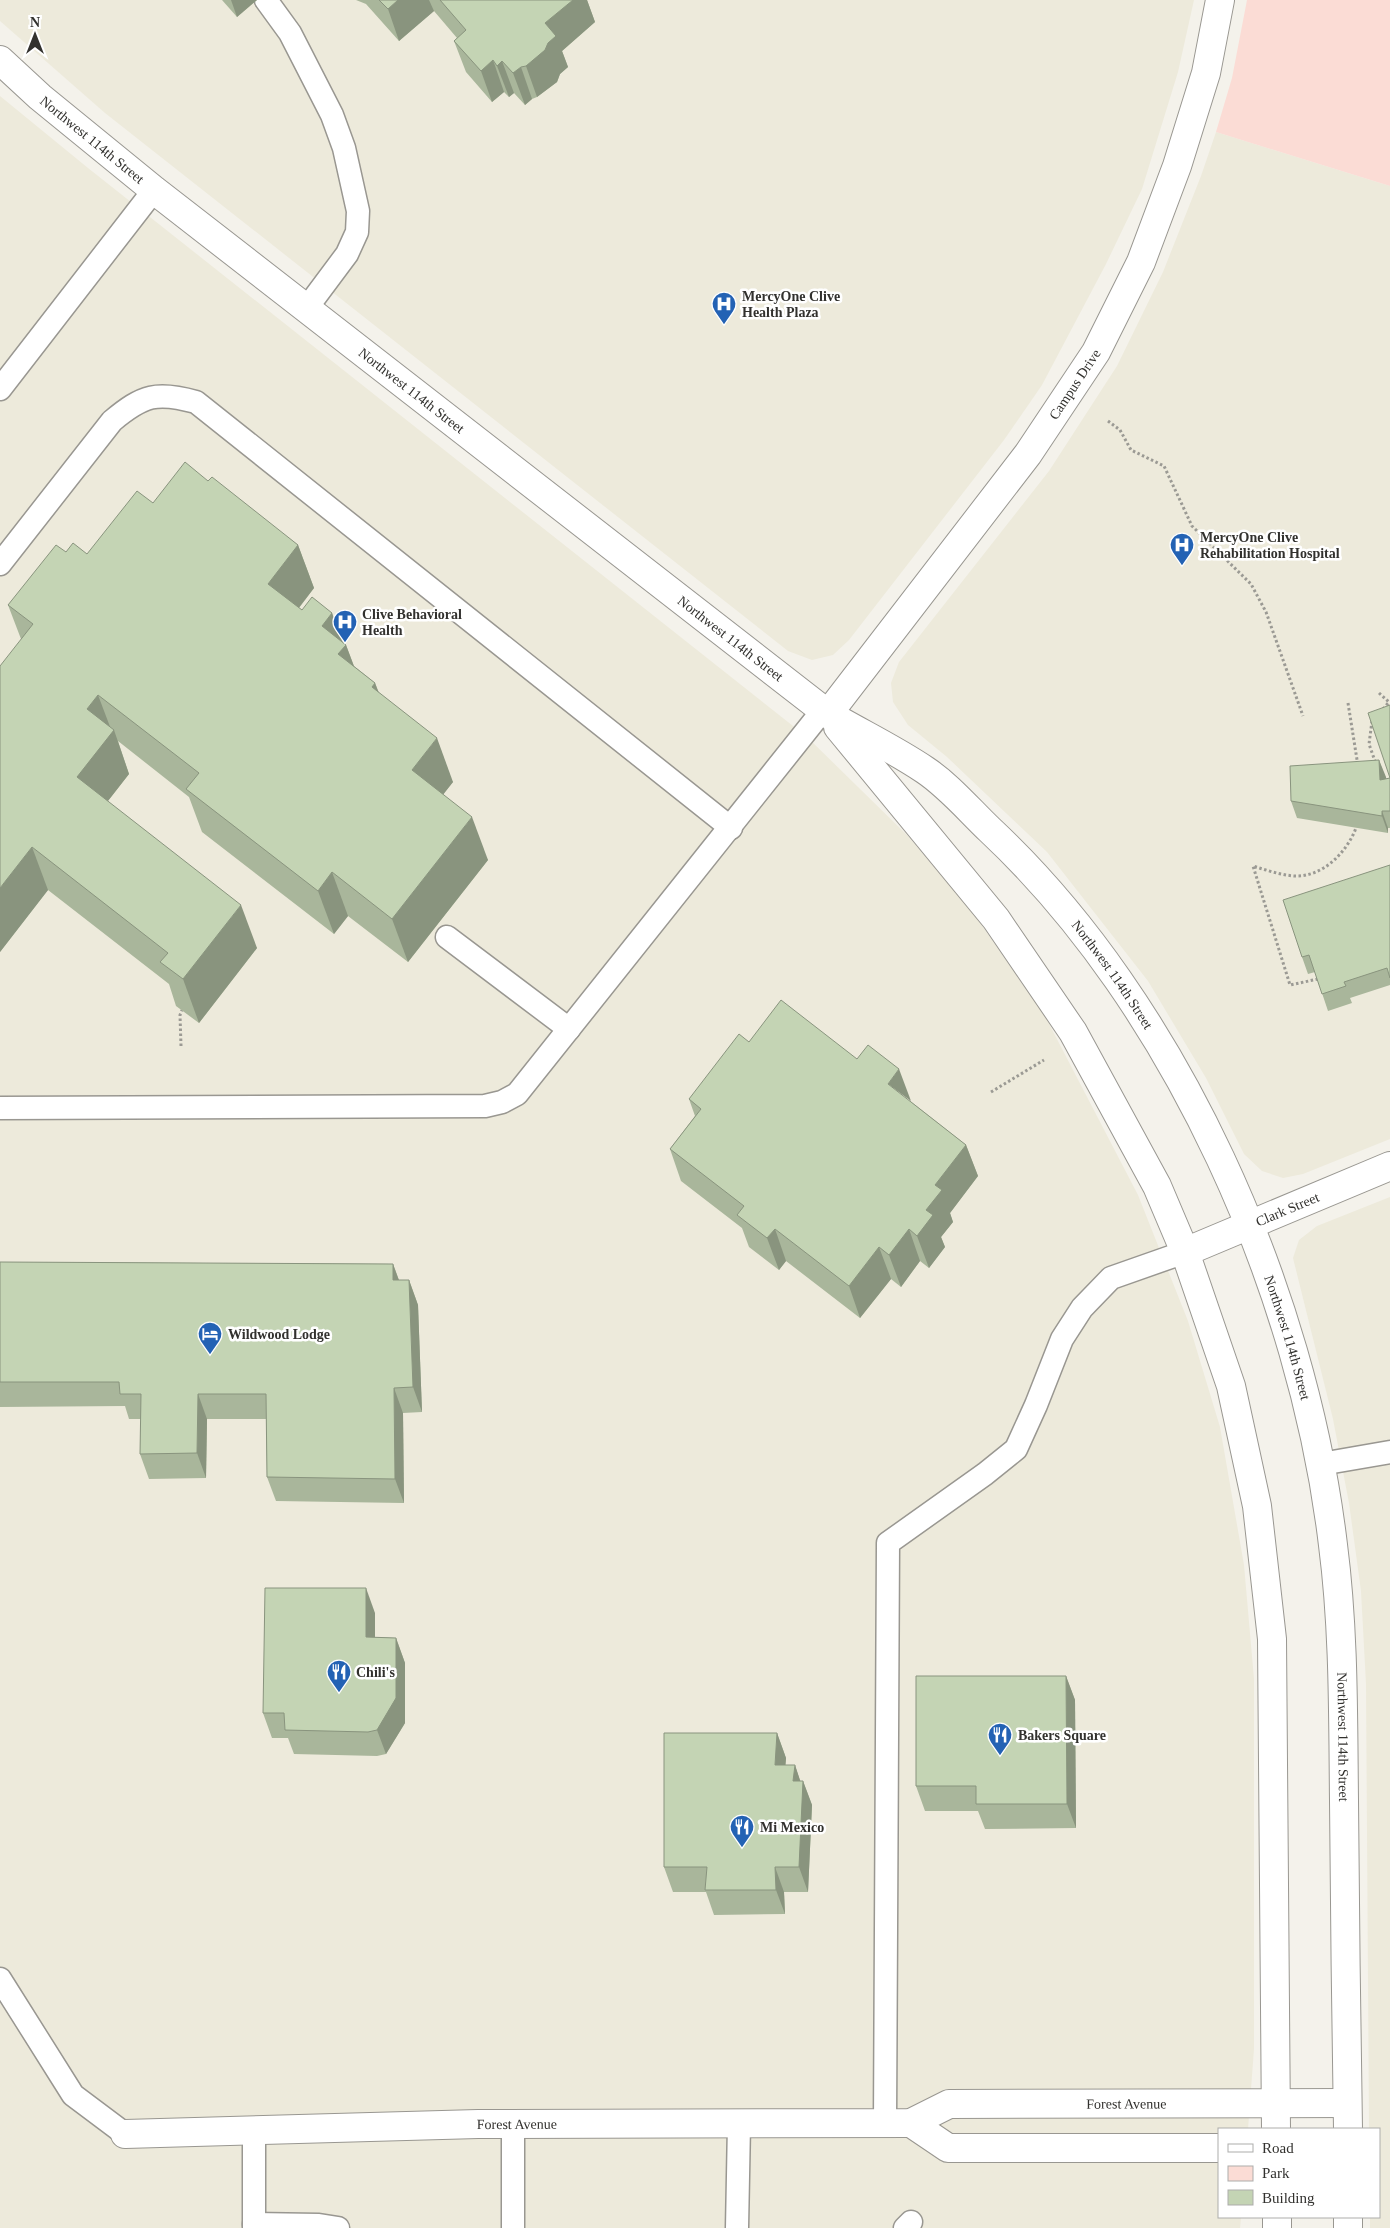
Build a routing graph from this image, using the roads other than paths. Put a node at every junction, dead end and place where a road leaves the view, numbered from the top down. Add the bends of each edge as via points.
1 (266, 0) edge
2 (1220, 0) edge
3 (0, 60) edge
4 (154, 190) junction
5 (306, 309) junction
6 (0, 389) edge
7 (0, 564) edge
8 (825, 712) junction
9 (731, 828) junction
10 (448, 937) dead end
11 (570, 1029) junction
12 (0, 1108) edge
13 (1390, 1166) edge
14 (1249, 1224) junction
15 (1185, 1252) junction
16 (1390, 1452) edge
17 (1320, 1464) junction
18 (0, 1978) edge
19 (1348, 2116) edge
20 (1276, 2117) edge
21 (898, 2123) junction
22 (512, 2124) junction
23 (739, 2124) junction
24 (254, 2130) junction
25 (125, 2134) joint
26 (1218, 2148) edge
27 (254, 2226) edge
28 (338, 2228) edge
29 (514, 2228) edge
30 (737, 2228) edge

1 - 5 lane via 290,33 332,115 344,148 358,211 357,232 346,254
2 - 8 street, Campus Drive via 1206,72 1177,166 1141,262 1096,352 1028,454
3 - 4 street, Northwest 114th Street
4 - 5 street, Northwest 114th Street
4 - 6 lane
5 - 8 street, Northwest 114th Street
7 - 9 lane via 112,420 149,397 172,395 196,402
8 - 9 lane
8 - 14 street, Northwest 114th Street via 928,772 1028,865 1128,994 1191,1099
8 - 15 street, Northwest 114th Street via 996,919 1073,1032 1157,1186
9 - 11 lane
10 - 11 lane
11 - 12 lane via 517,1094 485,1106
13 - 14 street, Clark Street
14 - 15 street, Clark Street
14 - 17 street, Northwest 114th Street via 1272,1284 1299,1372
15 - 20 street, Northwest 114th Street via 1231,1386 1257,1506 1272,1639
15 - 21 lane via 1110,1278 1082,1308 1062,1339 1016,1448 888,1543
16 - 17 lane
17 - 19 street, Northwest 114th Street via 1334,1545 1342,1644
18 - 25 lane via 73,2095
19 - 20 street, Forest Avenue
20 - 21 street, Forest Avenue via 949,2104
21 - 23 street, Forest Avenue
21 - 26 street via 948,2148
22 - 23 street, Forest Avenue
22 - 24 street, Forest Avenue
22 - 29 lane
23 - 30 lane
24 - 25 street, Forest Avenue
24 - 27 lane
27 - 28 lane via 319,2225

